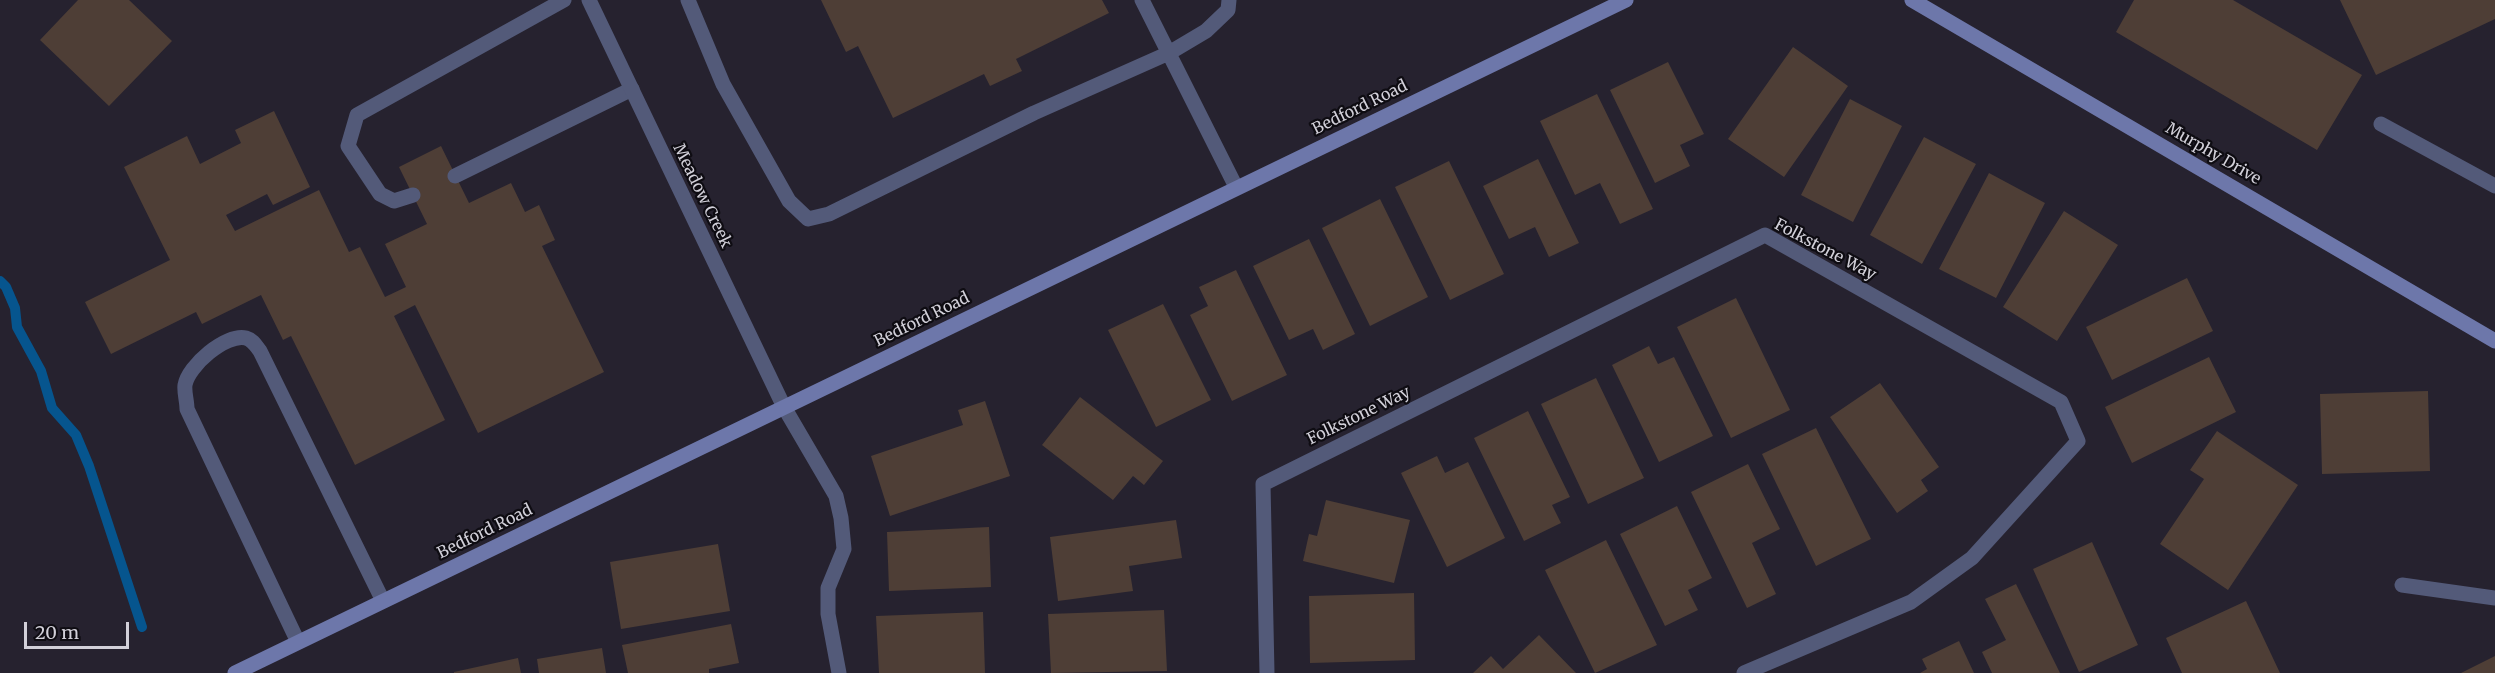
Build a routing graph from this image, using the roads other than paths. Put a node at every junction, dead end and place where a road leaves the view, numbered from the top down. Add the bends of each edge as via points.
1 (564, 0) edge
2 (589, 0) edge
3 (688, 0) edge
4 (1142, 0) edge
5 (1229, 0) edge
6 (1626, 0) edge
7 (1912, 0) edge
8 (1169, 53) junction
9 (632, 89) junction
10 (2381, 124) dead end
11 (455, 176) dead end
12 (2495, 186) edge
13 (1236, 188) junction
14 (413, 195) dead end
15 (2495, 341) edge
16 (784, 407) junction
17 (2402, 585) dead end
18 (2495, 598) edge
19 (383, 601) junction
20 (298, 642) junction
21 (235, 673) edge
22 (839, 673) edge
23 (1267, 673) edge
24 (1744, 673) edge

1 - 14 street via 357,115 348,146 380,194 394,201
2 - 9 street, Meadow Creek
3 - 8 street via 723,84 789,201 808,219 829,214 1034,113
4 - 8 street
5 - 8 street via 1228,10 1206,31
6 - 13 main road, Bedford Road
7 - 15 main road, Murphy Drive
8 - 13 street
9 - 11 street
9 - 16 street, Meadow Creek
10 - 12 street
13 - 16 main road, Bedford Road
16 - 19 main road, Bedford Road
16 - 22 street, Meadow Creek via 836,496 842,519 844,549 828,588 828,614
17 - 18 street
19 - 20 main road, Bedford Road
19 - 20 street via 255,343 246,338 213,348 185,384 188,409
20 - 21 main road, Bedford Road
23 - 24 street, Folkstone Way via 1263,483 1765,235 2061,402 2078,441 1972,558 1911,602

